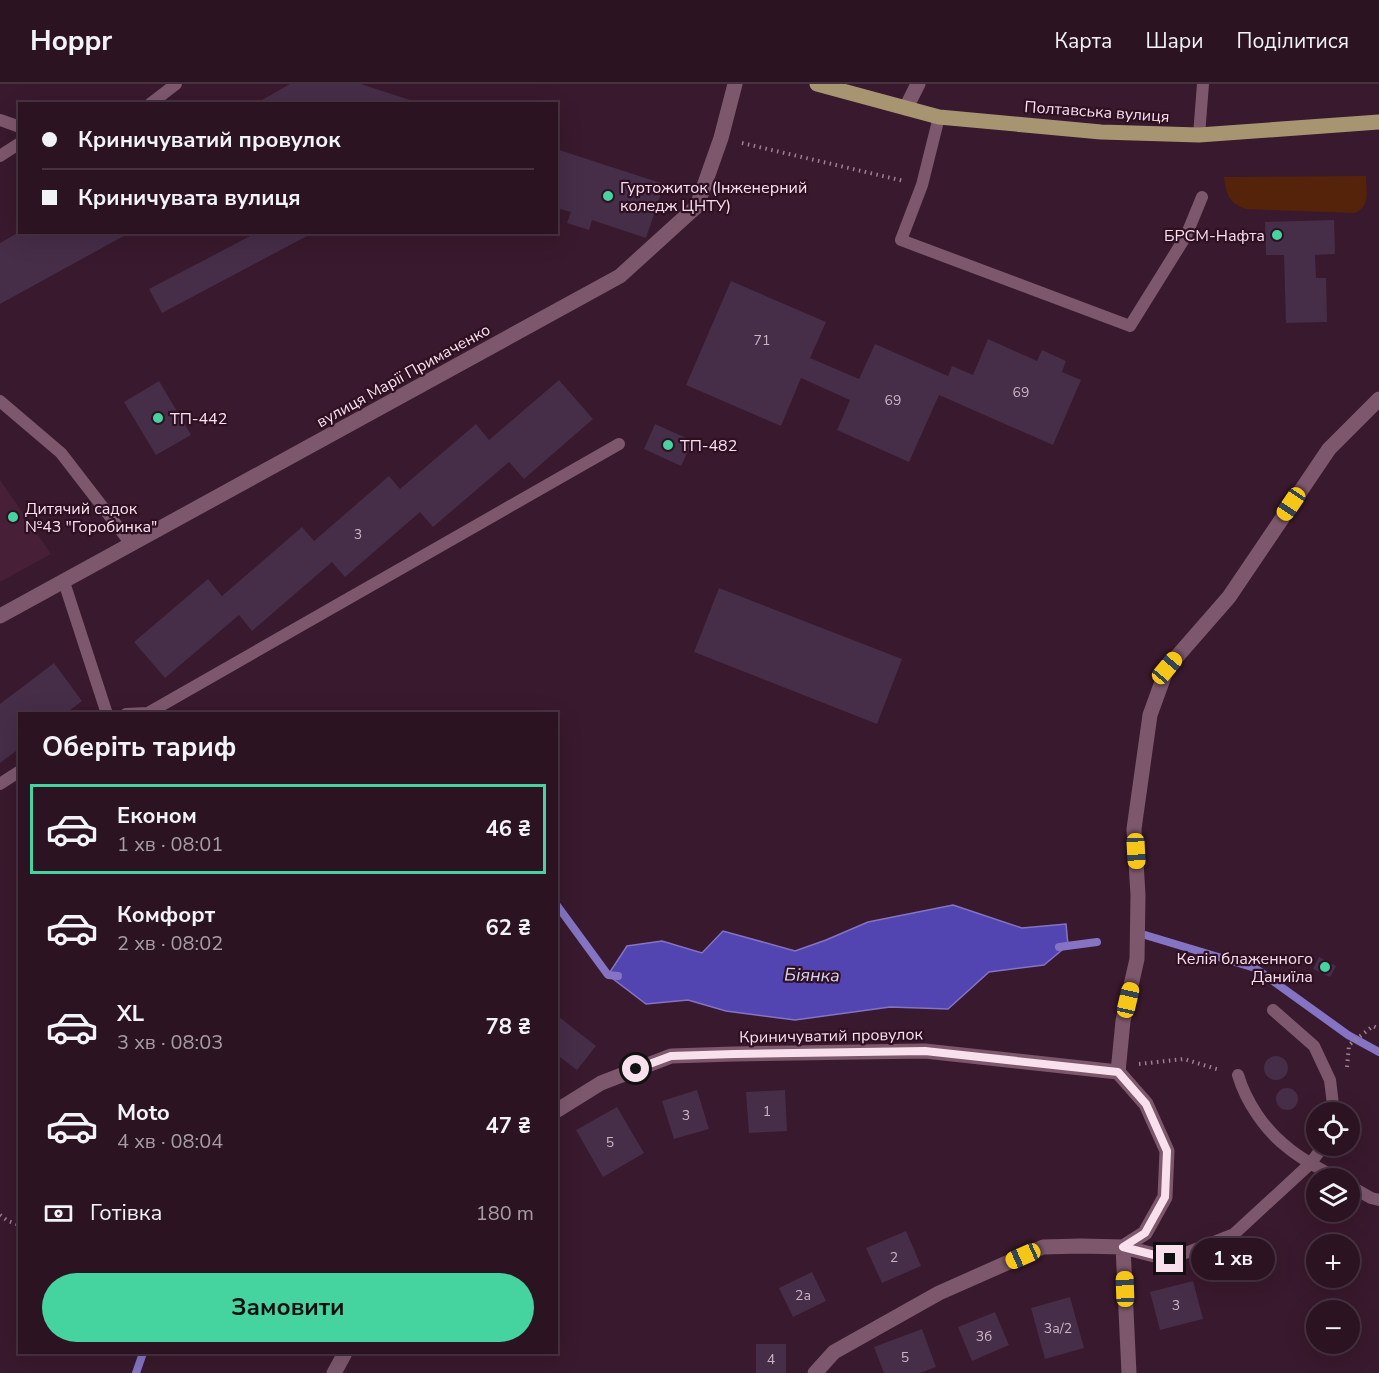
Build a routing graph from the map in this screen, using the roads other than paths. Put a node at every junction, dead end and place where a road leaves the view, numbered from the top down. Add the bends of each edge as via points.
1 (176, 84) edge
2 (735, 84) edge
3 (817, 84) edge
4 (918, 84) edge
5 (1203, 84) edge
6 (153, 102) edge
7 (906, 108) junction
8 (939, 117) junction
9 (0, 120) edge
10 (1379, 122) edge
11 (18, 126) edge
12 (1199, 135) junction
13 (18, 144) edge
14 (0, 156) edge
15 (1202, 197) dead end
16 (1379, 399) edge
17 (0, 401) edge
18 (619, 444) dead end
19 (132, 545) junction
20 (64, 582) junction
21 (0, 616) edge
22 (106, 712) edge
23 (150, 712) edge
24 (18, 772) edge
25 (0, 784) edge
26 (1272, 1010) dead end
27 (1118, 1072) junction
28 (1238, 1075) dead end
29 (1333, 1102) edge
30 (558, 1110) edge
31 (1316, 1156) edge
32 (1311, 1163) junction
33 (1319, 1168) edge
34 (1360, 1192) edge
35 (1379, 1200) edge
36 (1123, 1247) junction
37 (1170, 1259) joint
38 (344, 1354) edge
39 (334, 1373) edge
40 (815, 1373) edge
41 (1129, 1373) edge

1 - 6 lane
2 - 19 street, вулиця Марії Примаченко via 697,206 620,276
3 - 7 main road, Полтавська вулиця
4 - 7 street
5 - 12 lane
7 - 8 main road, Полтавська вулиця
8 - 12 main road, Полтавська вулиця via 1101,132
8 - 15 lane via 922,185 901,240 1130,326 1186,236
9 - 11 lane
10 - 12 main road, Полтавська вулиця
13 - 14 lane
16 - 27 street via 1329,449 1229,597 1167,668 1150,715 1134,829 1137,959 1123,1021
17 - 19 lane via 61,453
18 - 23 lane
19 - 20 street, вулиця Марії Примаченко
20 - 21 street, вулиця Марії Примаченко
20 - 22 lane
24 - 25 lane
26 - 29 lane via 1314,1046 1330,1080
27 - 30 street, Криничуватий провулок via 925,1051 671,1056 601,1083
27 - 36 street via 1146,1104 1167,1151 1165,1197 1145,1233
28 - 32 lane via 1242,1090 1265,1125 1286,1147
31 - 32 lane
32 - 33 lane
32 - 37 lane via 1234,1234
34 - 35 lane
36 - 37 street
36 - 40 street via 1043,1247 939,1293 834,1352
36 - 41 street
38 - 39 street

